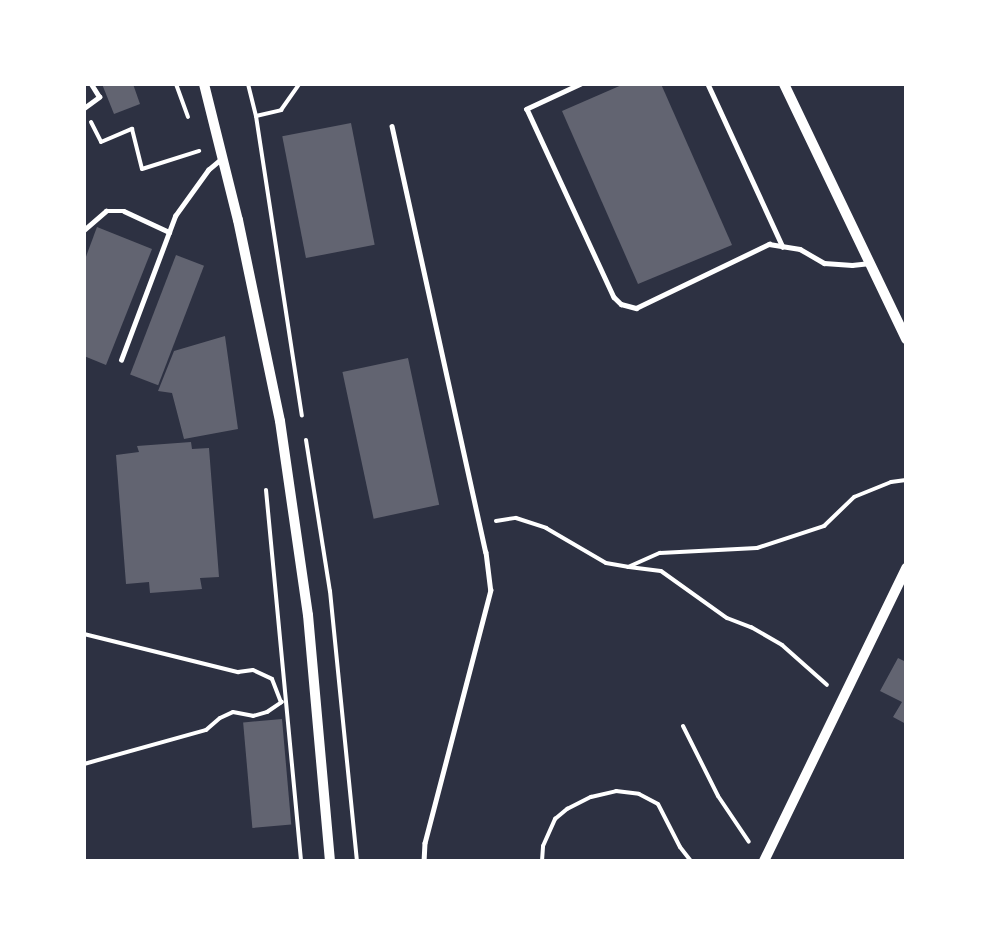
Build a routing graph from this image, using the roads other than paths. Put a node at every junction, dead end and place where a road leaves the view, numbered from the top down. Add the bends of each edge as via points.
1 (92, 84) edge
2 (204, 84) edge
3 (581, 84) edge
4 (708, 84) edge
5 (784, 84) edge
6 (84, 108) edge
7 (392, 126) dead end
8 (222, 158) junction
9 (84, 230) edge
10 (169, 232) junction
11 (783, 247) junction
12 (870, 263) junction
13 (906, 339) edge
14 (121, 360) dead end
15 (906, 568) edge
16 (330, 861) edge
17 (424, 861) edge
18 (764, 861) edge

1 - 6 lane via 99,97
2 - 8 street
3 - 11 lane via 527,109 614,297 621,304 636,308 759,248 769,244
4 - 11 lane
5 - 12 street
7 - 17 lane via 480,523 491,590 425,843
8 - 10 lane via 208,170 174,216
8 - 16 street via 280,421 308,615
9 - 10 lane via 106,211 124,211
10 - 14 lane
11 - 12 lane via 800,249 824,263
12 - 13 street
15 - 18 street

